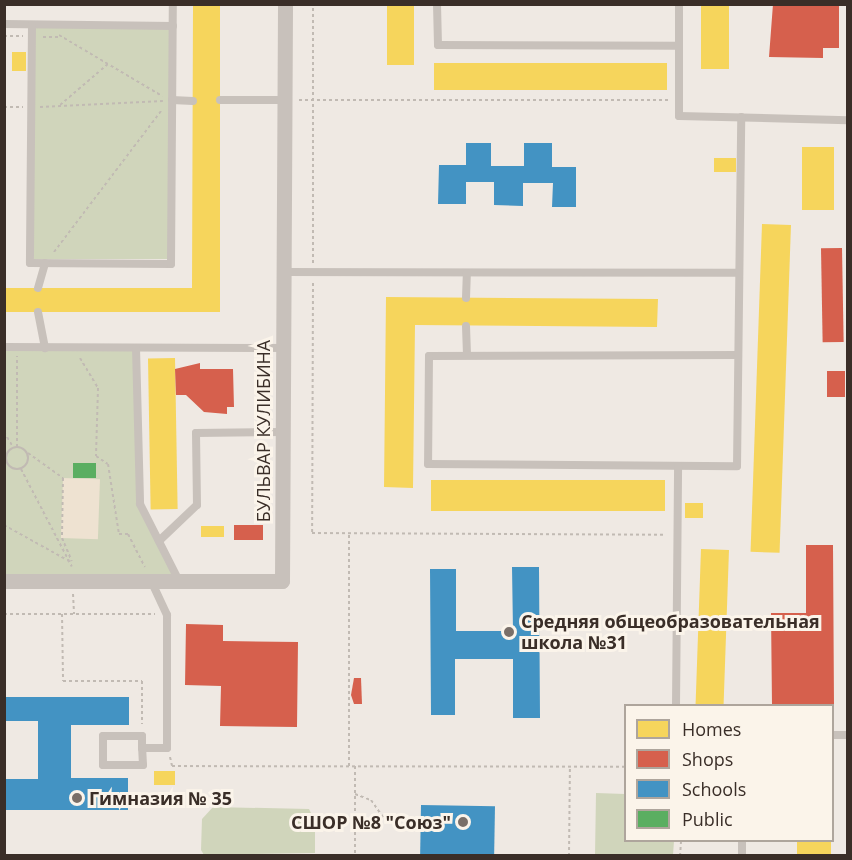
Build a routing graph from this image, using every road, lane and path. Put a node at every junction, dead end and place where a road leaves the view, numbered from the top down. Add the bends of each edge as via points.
1 (173, 4) edge
2 (285, 4) edge
3 (437, 4) edge
4 (679, 4) edge
5 (4, 24) edge
6 (32, 24) junction
7 (55, 25) junction
8 (173, 26) junction
9 (679, 46) junction
10 (110, 63) junction
11 (171, 100) junction
12 (220, 100) dead end
13 (284, 100) junction
14 (679, 100) junction
15 (193, 101) dead end
16 (60, 105) junction
17 (4, 107) edge
18 (31, 107) junction
19 (741, 117) junction
20 (848, 120) edge
21 (45, 263) junction
22 (283, 272) junction
23 (467, 273) junction
24 (739, 273) junction
25 (38, 288) dead end
26 (466, 298) dead end
27 (38, 312) dead end
28 (466, 326) dead end
29 (4, 347) edge
30 (17, 347) junction
31 (45, 348) junction
32 (73, 348) junction
33 (136, 348) junction
34 (283, 348) junction
35 (467, 355) junction
36 (738, 355) junction
37 (4, 432) edge
38 (282, 432) junction
39 (4, 448) edge
40 (13, 448) junction
41 (28, 453) junction
42 (5, 460) edge
43 (678, 466) junction
44 (21, 469) junction
45 (4, 525) edge
46 (312, 533) dead end
47 (349, 534) junction
48 (677, 535) junction
49 (159, 541) junction
50 (72, 563) junction
51 (4, 581) edge
52 (73, 581) junction
53 (151, 581) junction
54 (179, 581) junction
55 (4, 614) edge
56 (62, 614) junction
57 (74, 614) junction
58 (167, 615) junction
59 (676, 704) edge
60 (142, 736) junction
61 (142, 748) junction
62 (167, 748) junction
63 (349, 766) junction
64 (355, 766) junction
65 (570, 767) junction
66 (624, 767) edge
67 (355, 794) junction
68 (387, 823) dead end
69 (355, 855) edge
70 (569, 855) edge

1 - 8 lane
2 - 13 street, БУЛЬВАР КУЛИБИНА
3 - 9 lane via 438,45
4 - 9 lane
5 - 6 lane
6 - 7 lane
6 - 18 lane
7 - 8 lane
7 - 10 path via 59,37
8 - 11 lane
9 - 14 lane
10 - 11 path
10 - 16 path
11 - 15 lane
11 - 16 path
11 - 21 path
11 - 21 lane via 171,264
12 - 13 lane
13 - 14 path
13 - 22 street, БУЛЬВАР КУЛИБИНА
14 - 19 lane via 679,116
16 - 18 path
17 - 18 path
18 - 21 lane via 30,263
19 - 20 lane
19 - 24 lane
21 - 25 lane
22 - 23 lane
22 - 34 street, БУЛЬВАР КУЛИБИНА
23 - 24 lane
23 - 26 lane
24 - 36 lane
27 - 31 lane
28 - 35 lane
29 - 30 lane
30 - 31 lane
30 - 40 path
31 - 32 lane
32 - 33 lane
32 - 53 path via 98,388 96,456 108,464 119,534 128,534
33 - 34 lane
33 - 49 lane via 140,504
34 - 38 street, БУЛЬВАР КУЛИБИНА
35 - 36 lane
35 - 43 lane via 429,356 428,464
36 - 43 lane via 737,466
37 - 40 path
38 - 49 lane via 196,433 197,505
38 - 54 street, БУЛЬВАР КУЛИБИНА via 282,581
39 - 40 path
40 - 41 path
40 - 42 path
41 - 44 path via 28,461
41 - 50 path via 63,478 62,538
42 - 44 path via 14,469
43 - 48 lane
44 - 50 path
45 - 50 path
46 - 47 path
47 - 48 path
47 - 63 path
48 - 59 lane
49 - 54 lane
50 - 52 path
51 - 52 street, БУЛЬВАР КУЛИБИНА
52 - 53 street, БУЛЬВАР КУЛИБИНА
52 - 57 path
53 - 54 street, БУЛЬВАР КУЛИБИНА
53 - 58 lane
55 - 56 path
56 - 57 path
56 - 60 path via 63,681 142,681
57 - 58 path
58 - 62 lane
60 - 61 lane
60 - 61 lane via 103,736 103,765 143,765
61 - 62 lane
62 - 63 path via 172,766
63 - 64 path
64 - 65 path
64 - 67 path
65 - 66 path
65 - 70 path
67 - 68 path via 371,800
67 - 69 path

